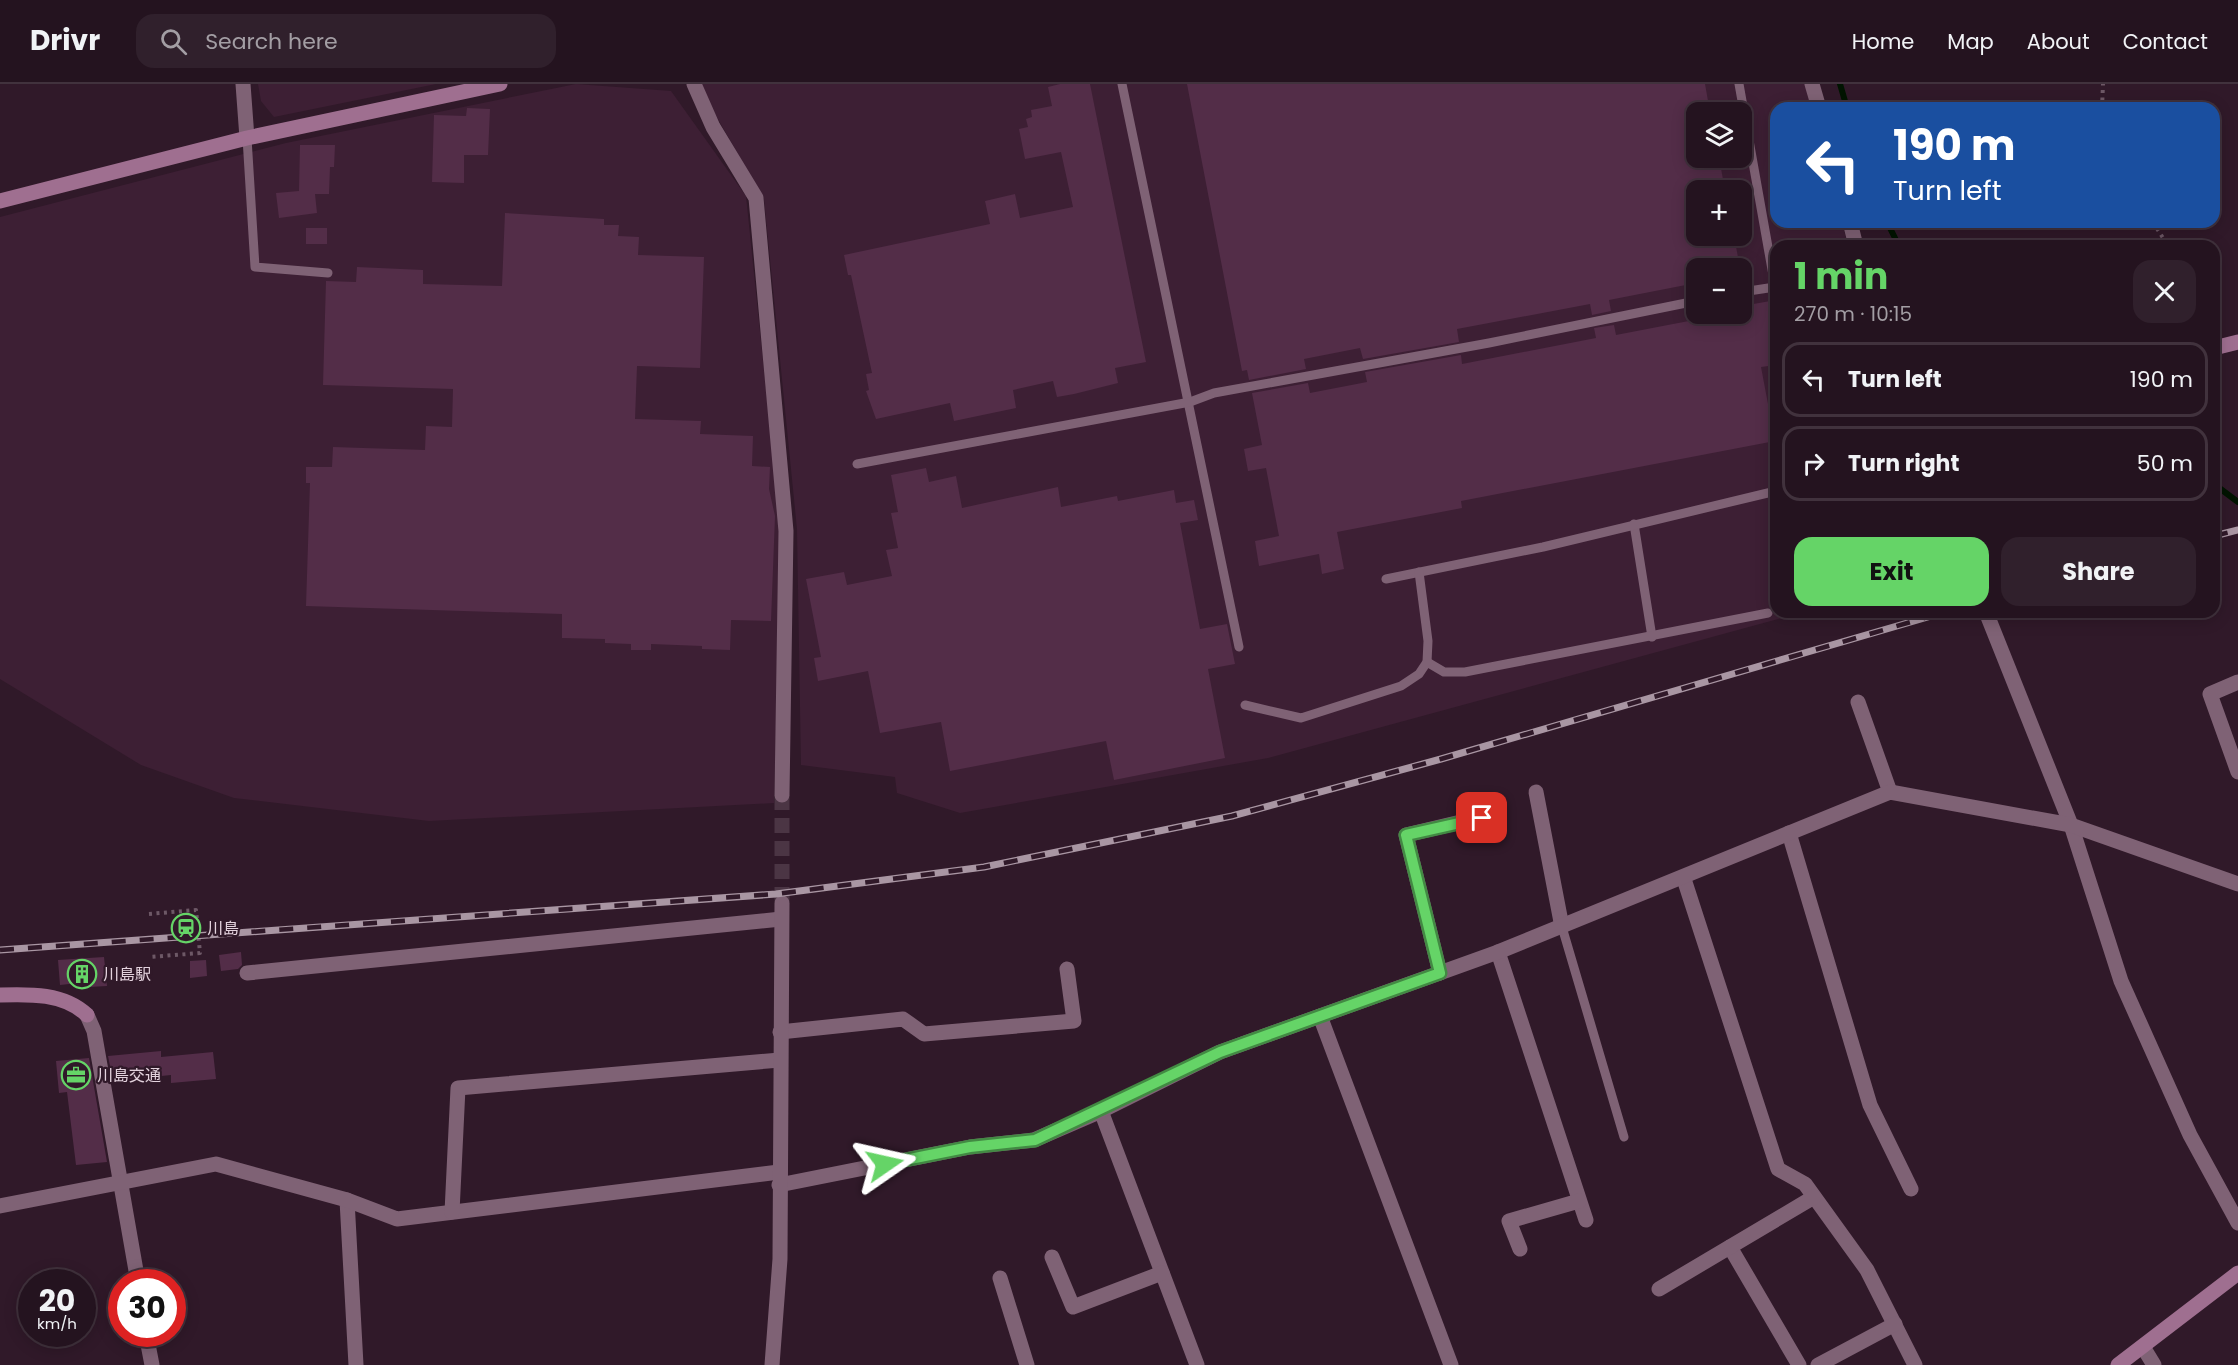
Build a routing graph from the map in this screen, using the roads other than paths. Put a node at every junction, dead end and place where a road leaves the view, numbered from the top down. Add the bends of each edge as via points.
1 (243, 84) edge
2 (500, 84) edge
3 (694, 84) edge
4 (1122, 84) edge
5 (1739, 84) edge
6 (1812, 84) edge
7 (1817, 102) edge
8 (247, 138) junction
9 (0, 201) edge
10 (1770, 261) edge
11 (328, 273) dead end
12 (1770, 290) edge
13 (1752, 291) edge
14 (1686, 303) edge
15 (2238, 342) edge
16 (2220, 346) edge
17 (1190, 402) junction
18 (857, 464) dead end
19 (1770, 492) edge
20 (1634, 524) junction
21 (1419, 572) junction
22 (1386, 579) dead end
23 (1768, 613) dead end
24 (1988, 618) edge
25 (1652, 637) junction
26 (1239, 647) dead end
27 (1426, 662) junction
28 (2238, 682) edge
29 (1858, 702) dead end
30 (1245, 705) dead end
31 (2238, 772) edge
32 (1536, 792) dead end
33 (1890, 792) junction
34 (782, 795) tunnel mouth
35 (1482, 818) dead end
36 (2071, 825) junction
37 (1790, 834) junction
38 (1684, 879) junction
39 (2238, 884) edge
40 (1562, 927) junction
41 (1498, 952) junction
42 (1067, 969) dead end
43 (247, 973) dead end
44 (1440, 973) junction
45 (0, 995) edge
46 (1320, 1016) junction
47 (780, 1032) junction
48 (780, 1060) junction
49 (1101, 1111) junction
50 (1624, 1137) dead end
51 (779, 1179) junction
52 (120, 1182) junction
53 (1911, 1189) dead end
54 (1814, 1197) junction
55 (347, 1200) junction
56 (1579, 1201) junction
57 (0, 1206) edge
58 (452, 1212) junction
59 (1586, 1220) dead end
60 (2238, 1224) edge
61 (1730, 1247) junction
62 (1520, 1249) dead end
63 (1052, 1257) dead end
64 (136, 1269) edge
65 (1162, 1273) junction
66 (2238, 1273) edge
67 (1000, 1278) dead end
68 (1659, 1289) dead end
69 (1894, 1324) junction
70 (149, 1347) edge
71 (2143, 1347) junction
72 (152, 1365) edge
73 (356, 1365) edge
74 (772, 1365) edge
75 (1027, 1365) edge
76 (1197, 1365) edge
77 (1451, 1365) edge
78 (1799, 1365) edge
79 (1818, 1365) edge
80 (1915, 1365) edge
81 (2118, 1365) edge
82 (2154, 1365) edge

1 - 8 street
2 - 8 street
3 - 34 street via 713,127 756,198 786,531
4 - 17 lane
5 - 10 lane
6 - 7 street
8 - 9 street
8 - 11 lane via 255,267
12 - 13 lane
14 - 17 lane via 1214,393
15 - 16 street
17 - 18 lane
17 - 26 lane
19 - 20 lane
20 - 21 lane
20 - 25 lane
21 - 22 lane
21 - 27 lane via 1428,640
23 - 25 lane
24 - 36 street
25 - 27 lane via 1465,672 1444,672
27 - 30 lane via 1419,674 1401,686 1301,718
28 - 31 street via 2210,694
29 - 33 street
32 - 40 street
33 - 36 street
33 - 37 street
35 - 44 street via 1406,835
36 - 39 street
36 - 60 street via 2121,981 2190,1135
37 - 38 street
37 - 53 street via 1870,1105
38 - 40 street
38 - 54 street via 1778,1169 1805,1184
40 - 41 street
40 - 50 lane
41 - 44 street
41 - 56 street
42 - 47 street via 1074,1021 924,1034 903,1019
43 - 47 street via 781,911
44 - 46 street
45 - 52 street via 58,998 76,1004 87,1015 94,1030
46 - 49 street via 1220,1052
46 - 77 street
47 - 48 street
48 - 51 street
48 - 58 street via 458,1088
49 - 51 street via 1035,1140
49 - 65 street
51 - 58 street
51 - 74 street via 780,1259
52 - 55 street via 216,1164
52 - 57 street
52 - 64 street
54 - 61 street
54 - 69 street via 1868,1270
55 - 58 street via 397,1219
55 - 73 street
56 - 59 street
56 - 62 street via 1509,1221
61 - 68 street
61 - 78 street
63 - 65 street via 1073,1307
65 - 76 street
66 - 71 street
67 - 75 street
69 - 79 street
69 - 80 street
70 - 72 street
71 - 81 street
71 - 82 street

